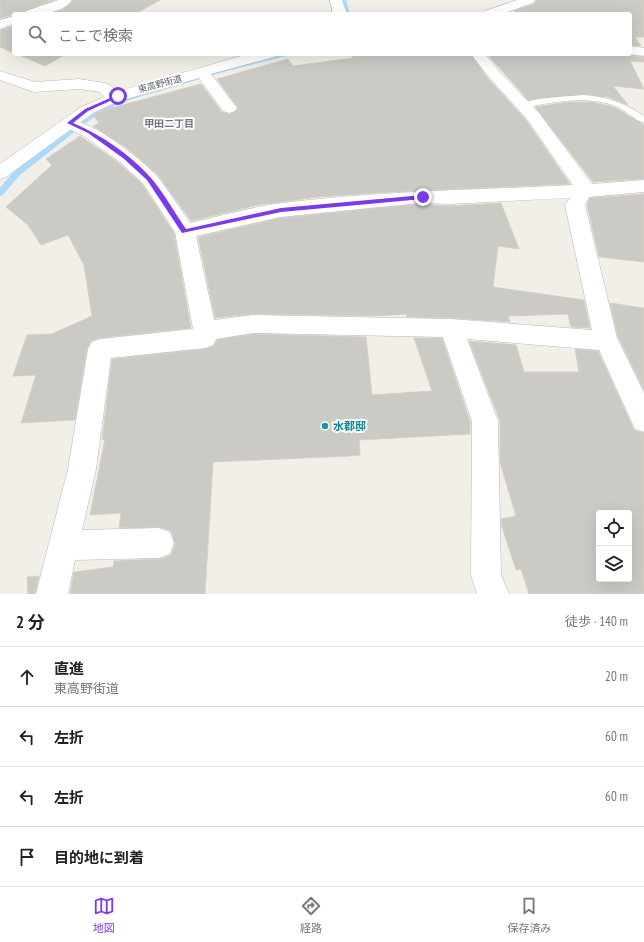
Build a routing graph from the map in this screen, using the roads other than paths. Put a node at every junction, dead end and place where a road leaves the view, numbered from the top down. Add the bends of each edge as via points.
1 (66, 0) edge
2 (336, 0) edge
3 (529, 0) edge
4 (37, 12) edge
5 (339, 12) edge
6 (496, 12) edge
7 (12, 21) edge
8 (0, 25) edge
9 (632, 50) edge
10 (644, 52) edge
11 (259, 56) edge
12 (480, 56) edge
13 (202, 72) junction
14 (0, 75) edge
15 (113, 98) junction
16 (522, 105) junction
17 (229, 108) dead end
18 (644, 120) edge
19 (69, 123) junction
20 (0, 173) edge
21 (644, 186) edge
22 (582, 191) junction
23 (184, 231) junction
24 (451, 328) junction
25 (205, 331) junction
26 (606, 341) junction
27 (644, 420) edge
28 (159, 543) dead end
29 (64, 545) junction
30 (52, 594) edge
31 (493, 594) edge

1 - 4 street
2 - 5 street
3 - 6 street
7 - 8 street
9 - 10 street
11 - 13 street, 東高野街道
12 - 16 street
13 - 15 street, 東高野街道
13 - 17 street
14 - 15 street via 34,86 79,84 106,88
15 - 19 street, 東高野街道 via 87,110
16 - 18 lane via 602,98
16 - 22 street via 533,116 584,188
19 - 20 street, 東高野街道
19 - 23 street via 90,132 125,156 149,179
21 - 22 street
22 - 23 street via 449,198 420,197 288,210
22 - 26 street via 575,205
23 - 25 street
24 - 25 street via 253,324
24 - 26 street
24 - 31 street via 485,421 486,575
25 - 29 street via 205,338 100,348 82,469
26 - 27 street
28 - 29 street
29 - 30 street

